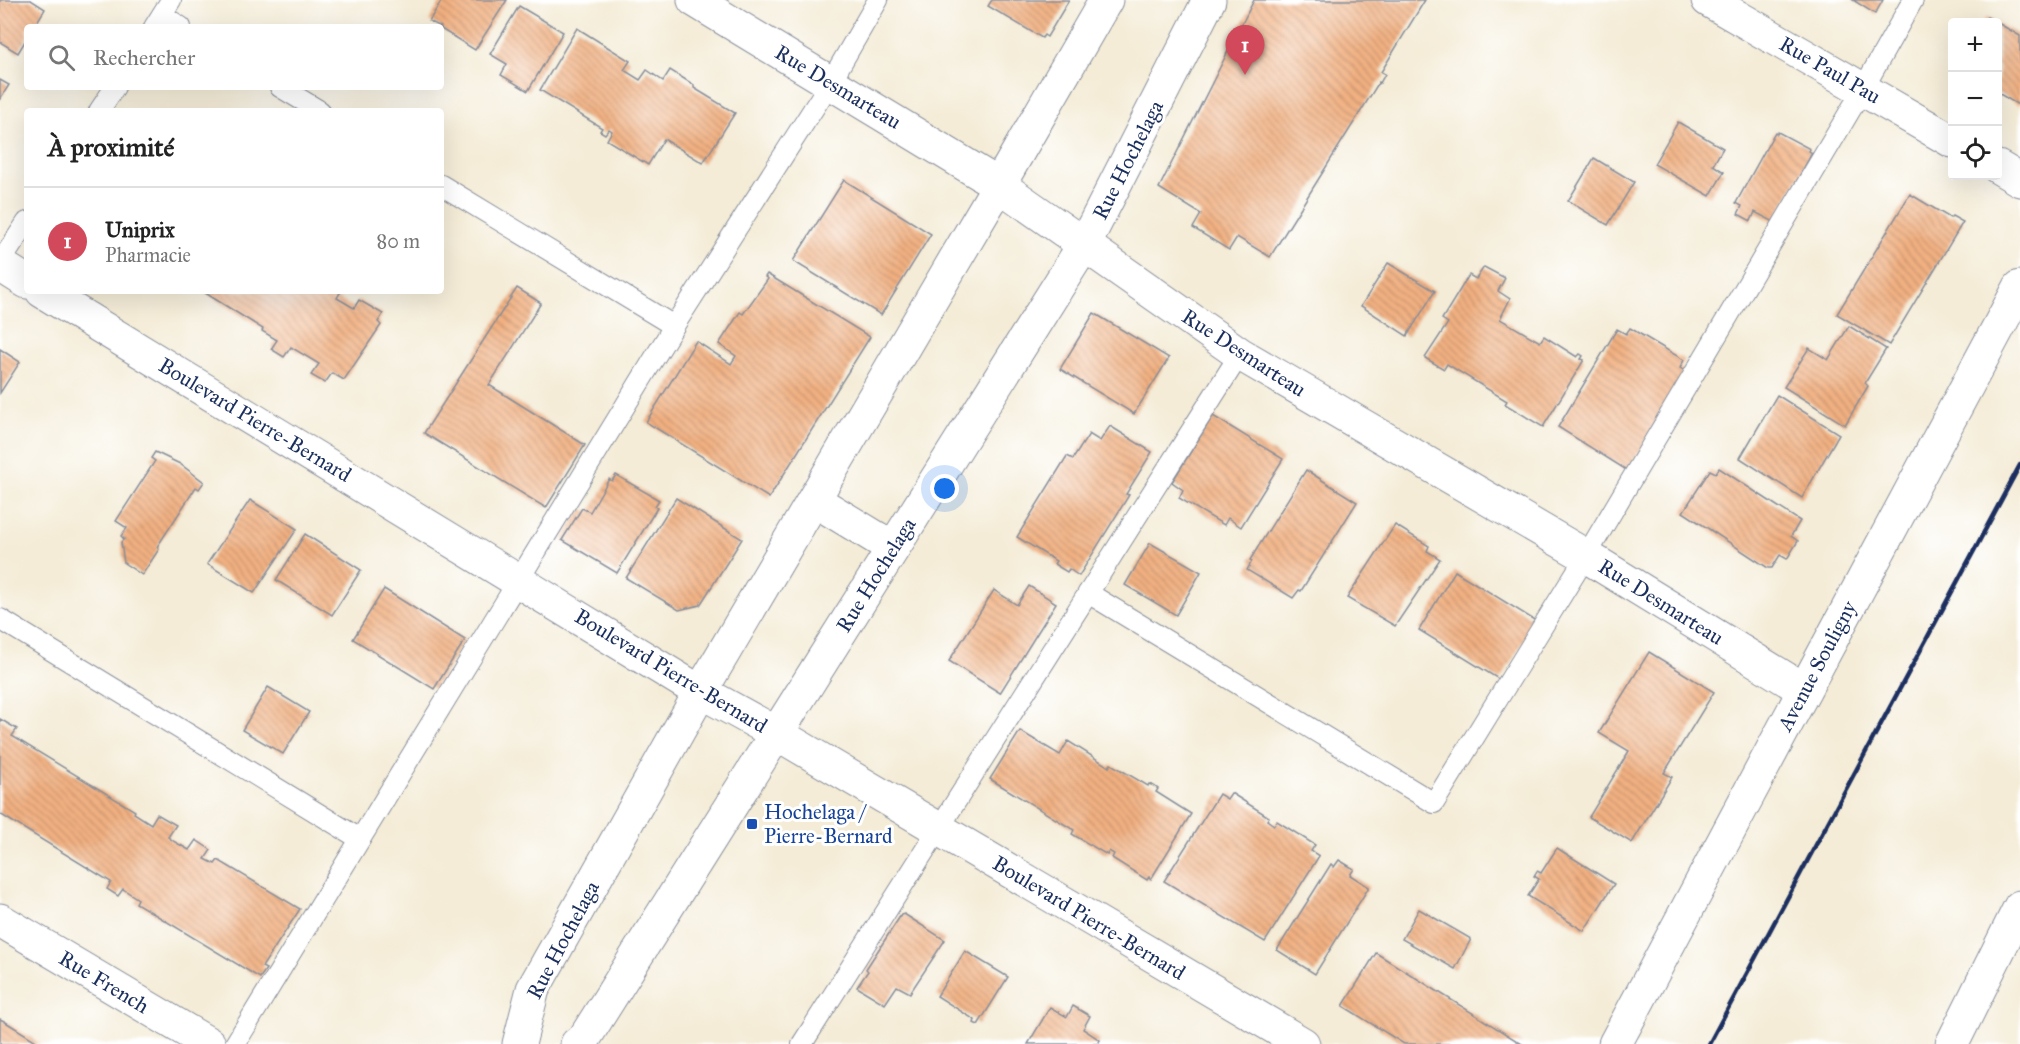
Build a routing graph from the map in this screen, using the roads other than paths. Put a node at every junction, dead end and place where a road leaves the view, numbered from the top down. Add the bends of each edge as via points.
1 (694, 0) edge
2 (878, 0) edge
3 (1106, 0) edge
4 (1209, 0) edge
5 (1708, 0) edge
6 (1913, 0) edge
7 (162, 14) edge
8 (177, 24) edge
9 (830, 82) junction
10 (113, 90) edge
11 (285, 90) edge
12 (1863, 90) junction
13 (101, 108) edge
14 (315, 108) edge
15 (1948, 138) edge
16 (2002, 169) edge
17 (2020, 180) edge
18 (999, 185) junction
19 (444, 187) edge
20 (24, 227) edge
21 (1084, 245) junction
22 (0, 264) edge
23 (24, 280) edge
24 (2020, 287) edge
25 (47, 294) edge
26 (674, 326) junction
27 (1240, 354) junction
28 (814, 500) junction
29 (893, 548) junction
30 (1586, 556) junction
31 (520, 580) junction
32 (1088, 593) junction
33 (0, 619) edge
34 (1804, 690) junction
35 (701, 691) junction
36 (776, 733) junction
37 (938, 829) junction
38 (360, 839) junction
39 (2020, 907) edge
40 (0, 920) edge
41 (209, 1044) edge
42 (235, 1044) edge
43 (519, 1044) edge
44 (577, 1044) edge
45 (802, 1044) edge
46 (1303, 1044) edge
47 (1615, 1044) edge
48 (1952, 1044) edge

1 - 9 street, Rue Desmarteau
2 - 9 lane
3 - 18 street, Rue Hochelaga
4 - 21 street, Rue Hochelaga
5 - 12 street, Rue Paul Pau
6 - 12 lane
7 - 8 lane
9 - 18 street, Rue Desmarteau
9 - 26 lane
10 - 13 lane
11 - 14 lane
12 - 15 street, Rue Paul Pau
12 - 30 lane
16 - 17 street
18 - 21 street, Rue Desmarteau
18 - 28 street, Rue Hochelaga
19 - 26 lane
20 - 22 lane
21 - 27 street, Rue Desmarteau
21 - 29 street, Rue Hochelaga
22 - 23 street
24 - 34 street, Avenue Souligny
25 - 31 street, Boulevard Pierre-Bernard
26 - 31 lane
27 - 30 street, Rue Desmarteau
27 - 32 lane
28 - 29 street
28 - 35 street, Rue Hochelaga
29 - 36 street, Rue Hochelaga
30 - 32 lane via 1434,803
30 - 34 street, Rue Desmarteau
31 - 35 street, Boulevard Pierre-Bernard
31 - 38 lane
32 - 37 lane
33 - 38 lane
34 - 47 street, Avenue Souligny
35 - 36 street, Boulevard Pierre-Bernard
35 - 43 street, Rue Hochelaga via 533,989
36 - 37 street, Boulevard Pierre-Bernard
36 - 44 street, Rue Hochelaga via 584,1039
37 - 45 lane
37 - 46 street, Boulevard Pierre-Bernard
38 - 42 lane
39 - 48 street
40 - 41 street, Rue French

